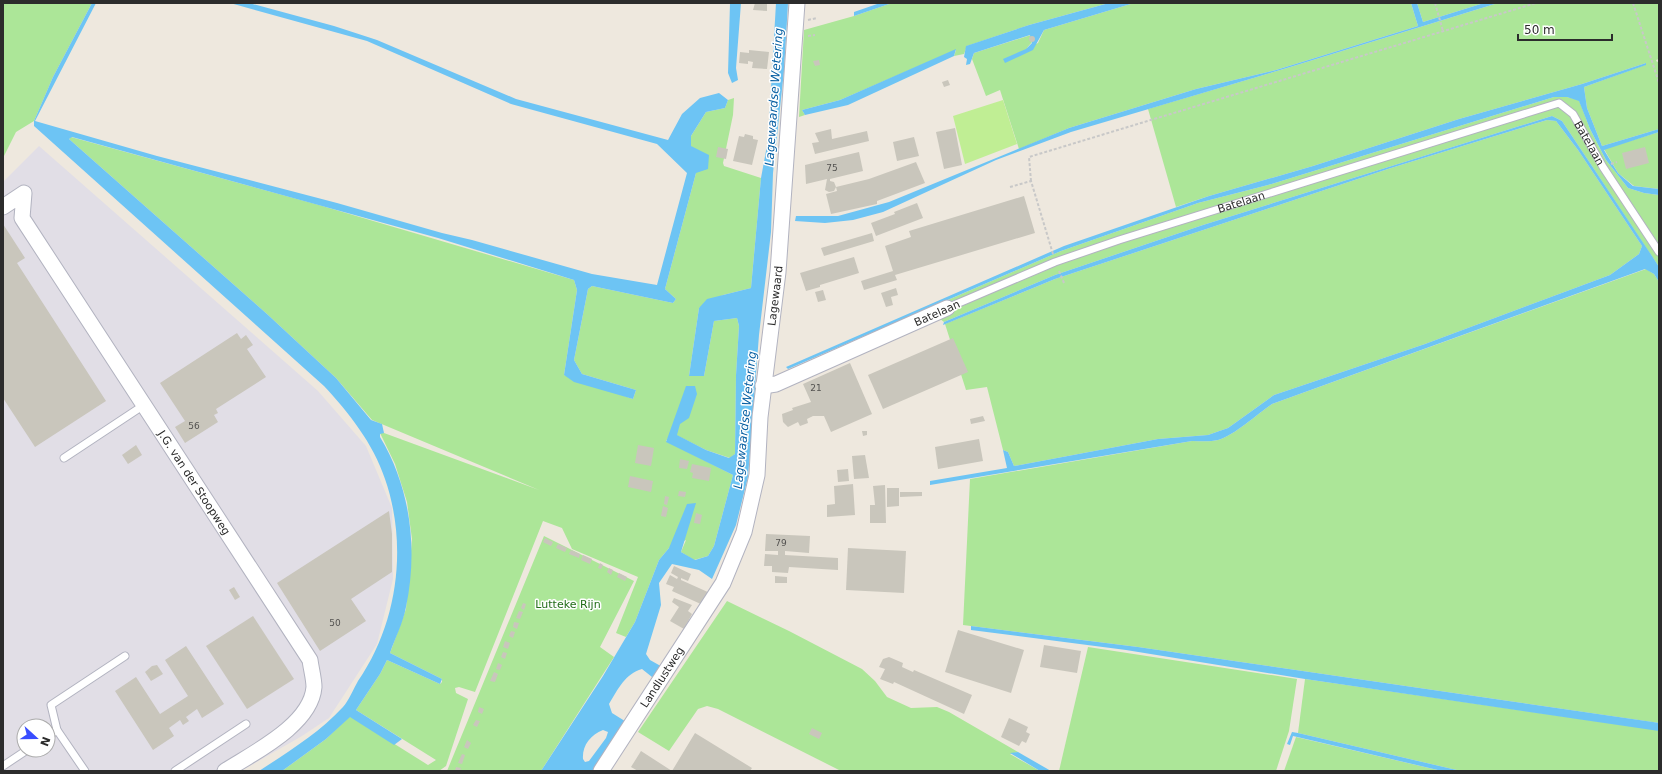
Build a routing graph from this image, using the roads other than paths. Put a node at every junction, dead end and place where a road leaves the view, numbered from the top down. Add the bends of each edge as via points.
1 (797, 3) edge
2 (3, 206) edge
3 (1659, 252) edge
4 (947, 308) joint
5 (763, 386) junction
6 (144, 405) junction
7 (64, 458) dead end
8 (723, 583) joint
9 (125, 656) dead end
10 (246, 724) dead end
11 (57, 730) joint
12 (16, 757) edge
13 (3, 766) edge
14 (85, 771) edge
15 (175, 771) edge
16 (225, 771) edge
17 (601, 771) edge

1 - 5 street, Lagewaard via 778,272
2 - 6 street, J.G. van der Stoopweg via 24,193 22,218
3 - 4 lane, Batelaan via 1603,167 1573,114 1559,103 1119,240 1055,262
4 - 5 street, Batelaan via 776,384
5 - 8 street, Lagewaard via 754,494 744,532
6 - 7 lane
6 - 16 street, J.G. van der Stoopweg via 310,660 314,688 306,709 291,728
8 - 17 street, Landlustweg
9 - 11 lane via 52,705
10 - 15 lane
11 - 14 lane
12 - 13 lane

